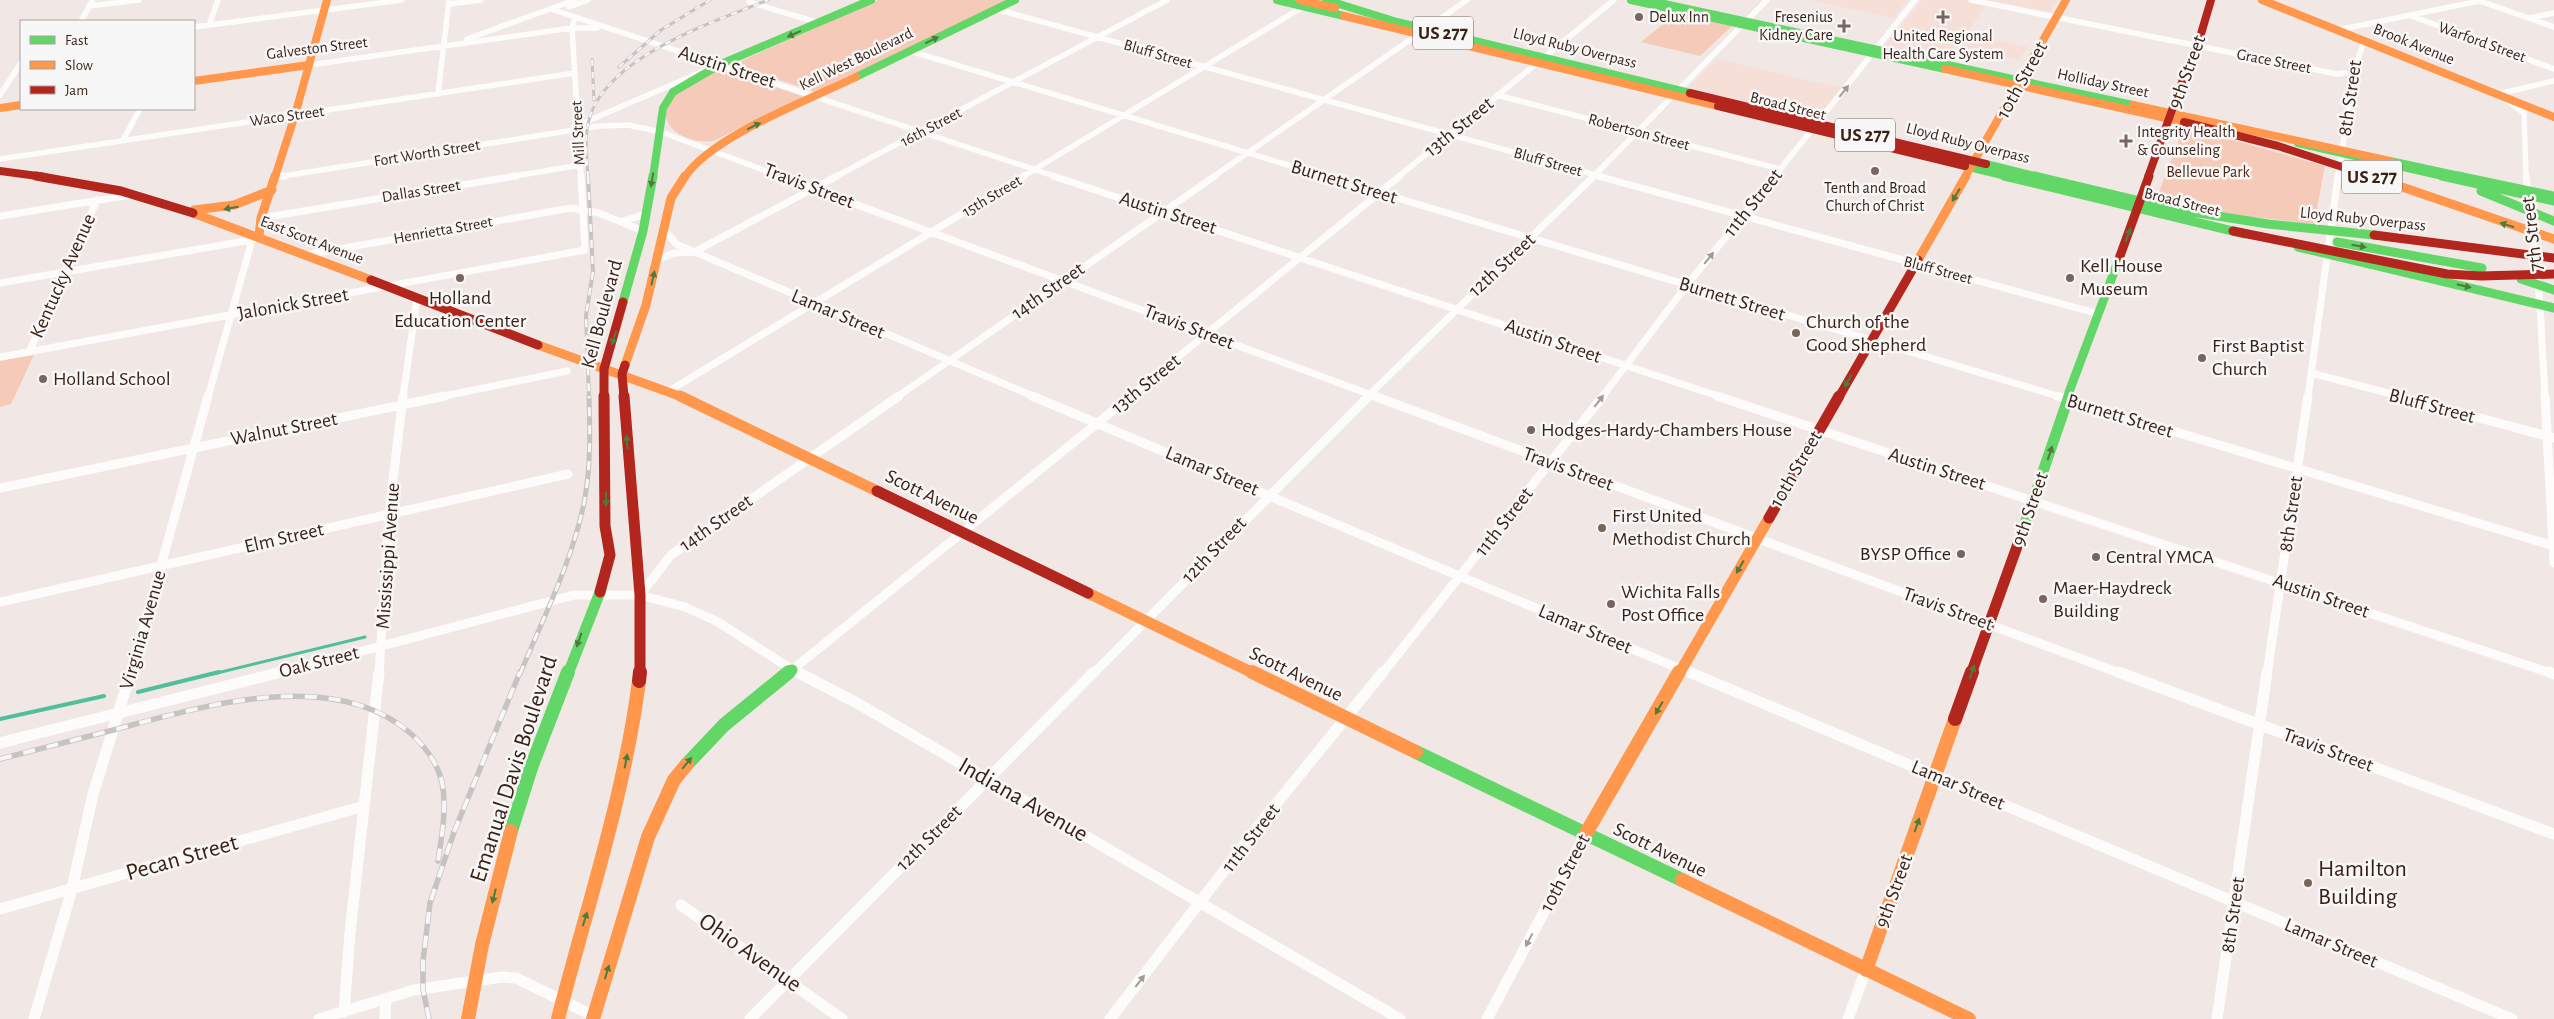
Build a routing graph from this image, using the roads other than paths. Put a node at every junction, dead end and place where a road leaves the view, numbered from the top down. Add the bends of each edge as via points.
1 (93, 0) edge
2 (139, 0) edge
3 (218, 0) edge
4 (402, 0) edge
5 (481, 0) edge
6 (575, 0) edge
7 (588, 0) edge
8 (871, 0) edge
9 (1015, 0) edge
10 (1167, 0) edge
11 (1277, 0) edge
12 (1326, 0) edge
13 (1467, 0) edge
14 (1614, 0) edge
15 (1631, 0) edge
16 (1646, 0) edge
17 (1767, 0) edge
18 (1915, 0) edge
19 (1971, 0) edge
20 (2066, 0) edge
21 (2211, 0) edge
22 (2262, 0) edge
23 (2478, 0) edge
24 (449, 2) edge
25 (749, 2) dead end
26 (1306, 2) edge
27 (326, 5) edge
28 (89, 6) junction
29 (996, 9) junction
30 (555, 10) junction
31 (2554, 13) edge
32 (2409, 15) junction
33 (575, 17) junction
34 (2060, 18) junction
35 (2529, 18) junction
36 (82, 20) edge
37 (1745, 21) junction
38 (1398, 22) junction
39 (819, 23) junction
40 (209, 25) junction
41 (195, 27) edge
42 (2554, 27) edge
43 (572, 28) junction
44 (608, 28) junction
45 (2338, 30) junction
46 (1418, 34) junction
47 (1098, 37) junction
48 (2364, 41) junction
49 (460, 44) junction
50 (2197, 44) junction
51 (444, 47) junction
52 (1877, 49) junction
53 (910, 51) junction
54 (1537, 62) junction
55 (720, 64) junction
56 (20, 65) edge
57 (309, 65) junction
58 (1204, 67) junction
59 (2554, 69) edge
60 (575, 73) junction
61 (2348, 73) junction
62 (195, 81) edge
63 (2022, 81) junction
64 (2554, 81) edge
65 (1015, 82) junction
66 (438, 94) junction
67 (2498, 94) junction
68 (0, 95) edge
69 (1497, 95) junction
70 (1674, 95) junction
71 (816, 96) junction
72 (1325, 100) junction
73 (20, 105) edge
74 (0, 108) edge
75 (139, 110) edge
76 (2529, 111) junction
77 (2172, 114) junction
78 (295, 115) junction
79 (1125, 116) junction
80 (2554, 117) edge
81 (2189, 122) junction
82 (578, 127) junction
83 (1813, 129) junction
84 (1639, 131) junction
85 (661, 132) junction
86 (921, 132) junction
87 (1449, 135) junction
88 (124, 140) junction
89 (711, 149) junction
90 (1248, 153) junction
91 (2342, 153) junction
92 (0, 160) edge
93 (580, 165) junction
94 (1973, 168) junction
95 (1036, 169) junction
96 (1780, 169) junction
97 (0, 171) edge
98 (1593, 175) junction
99 (276, 177) junction
100 (815, 189) junction
101 (272, 190) junction
102 (2526, 190) junction
103 (1379, 192) junction
104 (136, 194) junction
105 (2554, 196) edge
106 (97, 200) junction
107 (2554, 201) edge
108 (2138, 207) junction
109 (582, 208) junction
110 (186, 210) junction
111 (1162, 211) junction
112 (646, 214) junction
113 (0, 216) edge
114 (1742, 216) junction
115 (261, 218) junction
116 (2554, 220) edge
117 (619, 221) junction
118 (2243, 221) junction
119 (664, 229) junction
120 (643, 231) junction
121 (932, 232) junction
122 (256, 238) junction
123 (1531, 238) junction
124 (2554, 239) edge
125 (585, 250) joint
126 (694, 252) junction
127 (2328, 252) junction
128 (305, 255) junction
129 (1301, 257) junction
130 (2554, 258) edge
131 (657, 260) junction
132 (1915, 264) junction
133 (65, 271) junction
134 (2554, 274) edge
135 (1063, 280) junction
136 (0, 282) edge
137 (1687, 285) junction
138 (388, 286) junction
139 (2554, 290) edge
140 (417, 298) junction
141 (814, 304) junction
142 (2540, 304) junction
143 (1456, 308) junction
144 (2554, 308) edge
145 (2100, 314) junction
146 (231, 315) junction
147 (1208, 334) junction
148 (1871, 340) junction
149 (30, 352) junction
150 (0, 357) edge
151 (948, 361) junction
152 (1626, 366) junction
153 (604, 369) junction
154 (568, 371) dead end
155 (2311, 373) junction
156 (622, 374) junction
157 (669, 391) junction
158 (1369, 395) junction
159 (2069, 400) junction
160 (402, 406) junction
161 (1099, 424) junction
162 (1819, 430) junction
163 (2551, 437) edge
164 (194, 448) junction
165 (809, 458) junction
166 (1550, 462) junction
167 (2297, 469) junction
168 (568, 474) dead end
169 (0, 488) edge
170 (1268, 495) junction
171 (2034, 501) junction
172 (389, 514) junction
173 (964, 533) junction
174 (1756, 539) junction
175 (2553, 546) edge
176 (2554, 563) edge
177 (161, 566) junction
178 (1460, 576) junction
179 (2281, 582) junction
180 (598, 595) junction
181 (640, 595) junction
182 (0, 602) edge
183 (1145, 621) junction
184 (1989, 624) junction
185 (382, 646) junction
186 (792, 670) junction
187 (1681, 670) junction
188 (2554, 674) edge
189 (120, 713) junction
190 (1346, 719) junction
191 (2261, 725) junction
192 (0, 743) edge
193 (1935, 775) junction
194 (987, 779) junction
195 (364, 806) junction
196 (2554, 834) edge
197 (1585, 835) junction
198 (72, 889) junction
199 (2235, 902) junction
200 (681, 904) dead end
201 (1200, 904) junction
202 (0, 909) edge
203 (1866, 970) junction
204 (788, 980) junction
205 (386, 999) junction
206 (344, 1012) junction
207 (34, 1019) edge
208 (319, 1019) edge
209 (385, 1019) edge
210 (468, 1019) edge
211 (558, 1019) edge
212 (592, 1019) edge
213 (600, 1019) edge
214 (750, 1019) edge
215 (842, 1019) edge
216 (1110, 1019) edge
217 (1400, 1019) edge
218 (1487, 1019) edge
219 (1848, 1019) edge
220 (1969, 1019) edge
221 (2218, 1019) edge
222 (2512, 1019) edge

1 - 28 street
2 - 28 street
3 - 40 street
4 - 27 street
5 - 24 street
6 - 30 street, Galveston Street
7 - 30 street, Galveston Street
8 - 39 main road, Kell Boulevard
9 - 29 main road, Kell West Boulevard
10 - 47 street, 16th Street
11 - 26 main road
12 - 38 main road, Lloyd Ruby Overpass
13 - 46 street, 14th Street
14 - 54 street, 13th Street
15 - 81 main road, Lloyd Ruby Overpass / US 277
16 - 37 main road, Holliday Street
17 - 37 street, 12th Street
18 - 52 street, 11th Street
19 - 34 street, Grace Street
20 - 34 main road, 10th Street
21 - 50 main road, 9th Street
22 - 45 main road, Brook Avenue
23 - 32 street, 8th Street
23 - 35 street
24 - 51 street
25 - 39 street
26 - 38 main road, US 277
26 - 46 main road, Broad Street via 1344,16
26 - 58 street, 15th Street
27 - 40 street
27 - 57 main road
28 - 36 street
29 - 47 street, Bluff Street
53 -> 29 main road, Kell West Boulevard
30 - 33 street, Austin Street
30 - 49 street, Galveston Street
30 - 51 street, Galveston Street
31 - 35 street
32 - 45 street, 8th Street
32 - 59 street, Warford Street
33 - 43 street, Mill Street
33 - 44 street, Austin Street
34 - 50 street, Grace Street
34 - 63 main road, 10th Street
35 - 42 street
37 - 52 main road, Holliday Street
37 - 70 street, 12th Street
38 - 118 main road, Lloyd Ruby Overpass / US 277 via 2121,197
39 -> 55 main road, Kell Boulevard
40 - 41 street
43 - 44 street, Galveston Street
43 - 49 street, Galveston Street
43 - 60 street, Mill Street
44 - 55 street, Austin Street
45 - 48 main road, Brook Avenue
46 - 54 main road, Broad Street
46 - 72 street, 14th Street
47 - 58 street, Bluff Street
47 - 65 street, 16th Street
48 - 61 street, 8th Street via 2359,44
48 - 67 main road, Brook Avenue
49 - 51 street, Galveston Street
50 - 61 street, Grace Street via 2337,74
50 - 77 main road, 9th Street
51 - 57 street, Galveston Street
51 - 66 street
52 - 63 main road, Holliday Street
83 -> 52 street, 11th Street
53 - 65 street, Burnett Street
53 - 71 main road, Kell West Boulevard
54 - 69 street, 13th Street
54 - 70 main road, Broad Street
55 - 71 street, Austin Street
55 - 82 street
55 - 85 main road, Kell Boulevard via 679,85 663,108
56 - 68 street
57 - 62 main road, Galveston Street
57 - 78 main road
58 - 72 street, Bluff Street
58 - 79 street, 15th Street
60 - 66 street, Waco Street
60 - 82 street, Mill Street
61 - 91 street, 8th Street
63 - 77 main road, Holliday Street
63 - 94 main road, 10th Street
64 - 67 street
65 - 79 street, Burnett Street
65 - 86 street, 16th Street
66 - 78 street, Waco Street
67 - 76 main road, Brook Avenue
69 - 84 street, Robertson Street
69 - 87 street, 13th Street
70 - 83 main road, Broad Street
70 - 84 street, 12th Street
71 - 86 street, Austin Street
89 -> 71 main road, Kell West Boulevard
72 - 87 street, Bluff Street
72 - 90 street, 14th Street
73 - 74 main road
75 - 88 street
76 - 80 main road, Brook Avenue
76 - 102 street, 7th Street
77 - 91 main road, Holliday Street
77 - 108 main road, 9th Street
78 - 88 street, Waco Street
78 - 99 main road
79 - 90 street, Burnett Street
79 - 95 street, 15th Street
81 - 107 main road via 2391,163
124 -> 81 main road, Lloyd Ruby Overpass / US 277 via 2303,153
82 - 85 street, Travis Street via 628,125
82 - 93 street, Mill Street
82 - 99 street, Fort Worth Street
83 - 94 main road, Broad Street
83 - 96 street, 11th Street
84 - 96 street, Robertson Street
84 - 98 street, 12th Street
85 - 89 street, Travis Street
85 -> 112 main road, Kell Boulevard
86 - 95 street, Austin Street
86 - 100 street, 16th Street
87 - 98 street, Bluff Street
87 - 103 street, 13th Street
88 - 92 street, Waco Street
89 - 100 street, Travis Street
89 - 119 main road, Kell Boulevard via 694,162 677,184
90 - 103 street, Burnett Street
90 - 111 street, 14th Street
91 - 102 main road
91 - 116 main road via 2490,194
91 - 127 street, 8th Street
93 - 109 street, Mill Street
93 - 115 street, Dallas Street
94 - 108 main road, Broad Street
94 -> 132 main road, 10th Street
95 - 111 street, Austin Street
95 - 121 street, 15th Street
96 - 114 street, 11th Street
97 - 104 main road, East Scott Avenue via 70,180
98 - 114 street, Bluff Street
98 - 123 street, 12th Street
99 - 101 main road
100 - 121 street, Travis Street
100 - 126 street, 16th Street
101 -> 110 main road via 252,202 231,208
101 - 115 main road
102 - 105 main road
102 - 142 street, 7th Street
103 - 123 street, Burnett Street
103 - 129 street, 13th Street
104 - 106 street
104 - 110 main road, East Scott Avenue
106 - 113 street
106 - 133 street, Kentucky Avenue
108 - 127 main road, Broad Street
145 -> 108 main road, 9th Street
109 - 117 street
109 - 125 street, Mill Street
109 - 128 street, Henrietta Street
110 - 122 main road, East Scott Avenue
111 - 129 street, Austin Street
111 - 135 street, 14th Street
112 - 117 street
112 - 120 main road, Kell Boulevard
114 - 132 street, Bluff Street
137 -> 114 street, 11th Street
115 - 122 main road
117 - 120 street
118 - 130 main road, Lloyd Ruby Overpass / US 277 via 2502,249
118 -> 139 main road via 2336,242 2476,267
119 - 126 street, Lamar Street via 676,244
119 - 131 main road, Kell Boulevard
120 -> 153 main road, Kell Boulevard
121 - 135 street, Travis Street
121 - 141 street, 15th Street
122 - 128 main road, East Scott Avenue
122 - 133 street
122 - 146 street, Virginia Avenue
123 - 137 street, Burnett Street
123 - 143 street, 12th Street
125 - 138 street, Jalonick Street
126 - 131 street via 674,253
126 - 141 street, Lamar Street
127 - 134 main road via 2413,269 2481,276
127 -> 142 main road
127 - 155 street, 8th Street
128 - 138 main road, East Scott Avenue
129 - 143 street, Austin Street
129 - 147 street, 13th Street
156 -> 131 main road, Kell Boulevard via 646,305
132 - 145 street, Bluff Street
132 - 148 main road, 10th Street
133 - 136 street
133 - 149 street, Kentucky Avenue
135 - 147 street, Travis Street
135 - 151 street, 14th Street
137 - 148 street, Burnett Street
137 - 152 street, 11th Street
138 - 140 main road, East Scott Avenue
138 - 146 street, Jalonick Street
140 - 153 main road, East Scott Avenue
140 - 160 street, Mississippi Avenue
141 - 151 street, Lamar Street
141 - 157 street, 15th Street
142 - 144 main road
142 - 163 street, 7th Street
143 - 152 street, Austin Street
143 - 158 street, 12th Street
145 - 159 main road, 9th Street via 2069,392
146 - 149 street, Jalonick Street
146 - 164 street, Virginia Avenue
147 - 158 street, Travis Street
147 - 161 street, 13th Street
148 - 159 street, Burnett Street
148 -> 162 main road, 10th Street
149 - 150 street, Jalonick Street
151 - 161 street, Lamar Street
151 - 165 street, 14th Street
152 - 162 street, Austin Street
166 -> 152 street, 11th Street
153 - 156 main road, Scott Avenue
153 -> 180 main road, Kell Boulevard via 605,526 610,554 605,580
154 - 160 street, Walnut Street
155 - 163 street, Bluff Street
155 - 167 street, 8th Street
156 - 157 main road, Scott Avenue
181 -> 156 main road, Kell Boulevard
157 - 165 main road, Scott Avenue
158 - 166 street, Travis Street
158 - 170 street, 12th Street
159 - 167 street, Burnett Street
171 -> 159 main road, 9th Street
160 - 164 street, Walnut Street
160 - 172 street, Mississippi Avenue
161 - 170 street, Lamar Street
161 - 173 street, 13th Street
162 - 171 street, Austin Street
162 - 174 main road, 10th Street
163 - 175 street, 7th Street
164 - 169 street, Walnut Street
164 - 177 street, Virginia Avenue
165 - 173 main road, Scott Avenue
165 - 181 street, 14th Street via 671,555
166 - 174 street, Travis Street
166 - 178 street, 11th Street
167 - 175 street, Burnett Street
167 - 179 street, 8th Street
168 - 172 street, Elm Street
170 - 178 street, Lamar Street
170 - 183 street, 12th Street
171 - 179 street, Austin Street
171 - 184 main road, 9th Street
172 - 177 street, Elm Street
172 - 185 street, Mississippi Avenue
173 - 183 main road, Scott Avenue
173 - 186 street, 13th Street
174 - 184 street, Travis Street
174 -> 187 main road, 10th Street
175 - 176 street, 7th Street
177 - 182 street, Elm Street
177 - 189 street, Virginia Avenue
178 - 187 street, Lamar Street
178 - 190 street, 11th Street
179 - 188 street, Austin Street
179 - 191 street, 8th Street
180 - 181 street, Oak Street
180 - 185 street, Oak Street via 574,595 548,601
180 -> 210 main road, Emanual Davis Boulevard via 532,765 501,864
181 - 186 street, Indiana Avenue via 685,607 718,622
211 -> 181 main road via 614,818 636,712 642,654
183 - 190 main road, Scott Avenue
183 - 194 street, 12th Street
184 - 191 street, Travis Street
193 -> 184 main road, 9th Street
185 - 189 street, Oak Street
185 - 195 street, Mississippi Avenue
186 - 194 street, Indiana Avenue via 857,703
212 -> 186 main road via 648,837 674,780 734,713
187 - 193 street, Lamar Street
187 -> 197 main road, 10th Street
189 - 192 street, Oak Street
189 - 198 street, Virginia Avenue via 93,794
190 - 197 main road, Scott Avenue
190 - 201 street, 11th Street
191 - 196 street, Travis Street
191 - 199 street, 8th Street
193 - 199 street, Lamar Street
203 -> 193 main road, 9th Street
194 - 201 street, Indiana Avenue
194 - 204 street, 12th Street
195 - 198 street, Pecan Street
195 - 206 street, Mississippi Avenue
197 - 203 main road, Scott Avenue
197 -> 218 street, 10th Street
198 - 202 street, Pecan Street
198 - 207 street, Virginia Avenue
199 - 221 street, 8th Street
199 - 222 street, Lamar Street
200 - 204 street, Ohio Avenue
216 -> 201 street, 11th Street
201 - 217 street, Indiana Avenue
203 - 219 street, 9th Street
203 - 220 main road, Scott Avenue
204 - 214 street, 12th Street
204 - 215 street, Ohio Avenue
205 - 206 street
205 - 209 street
205 - 213 street via 414,990 502,977 516,978
206 - 208 street

